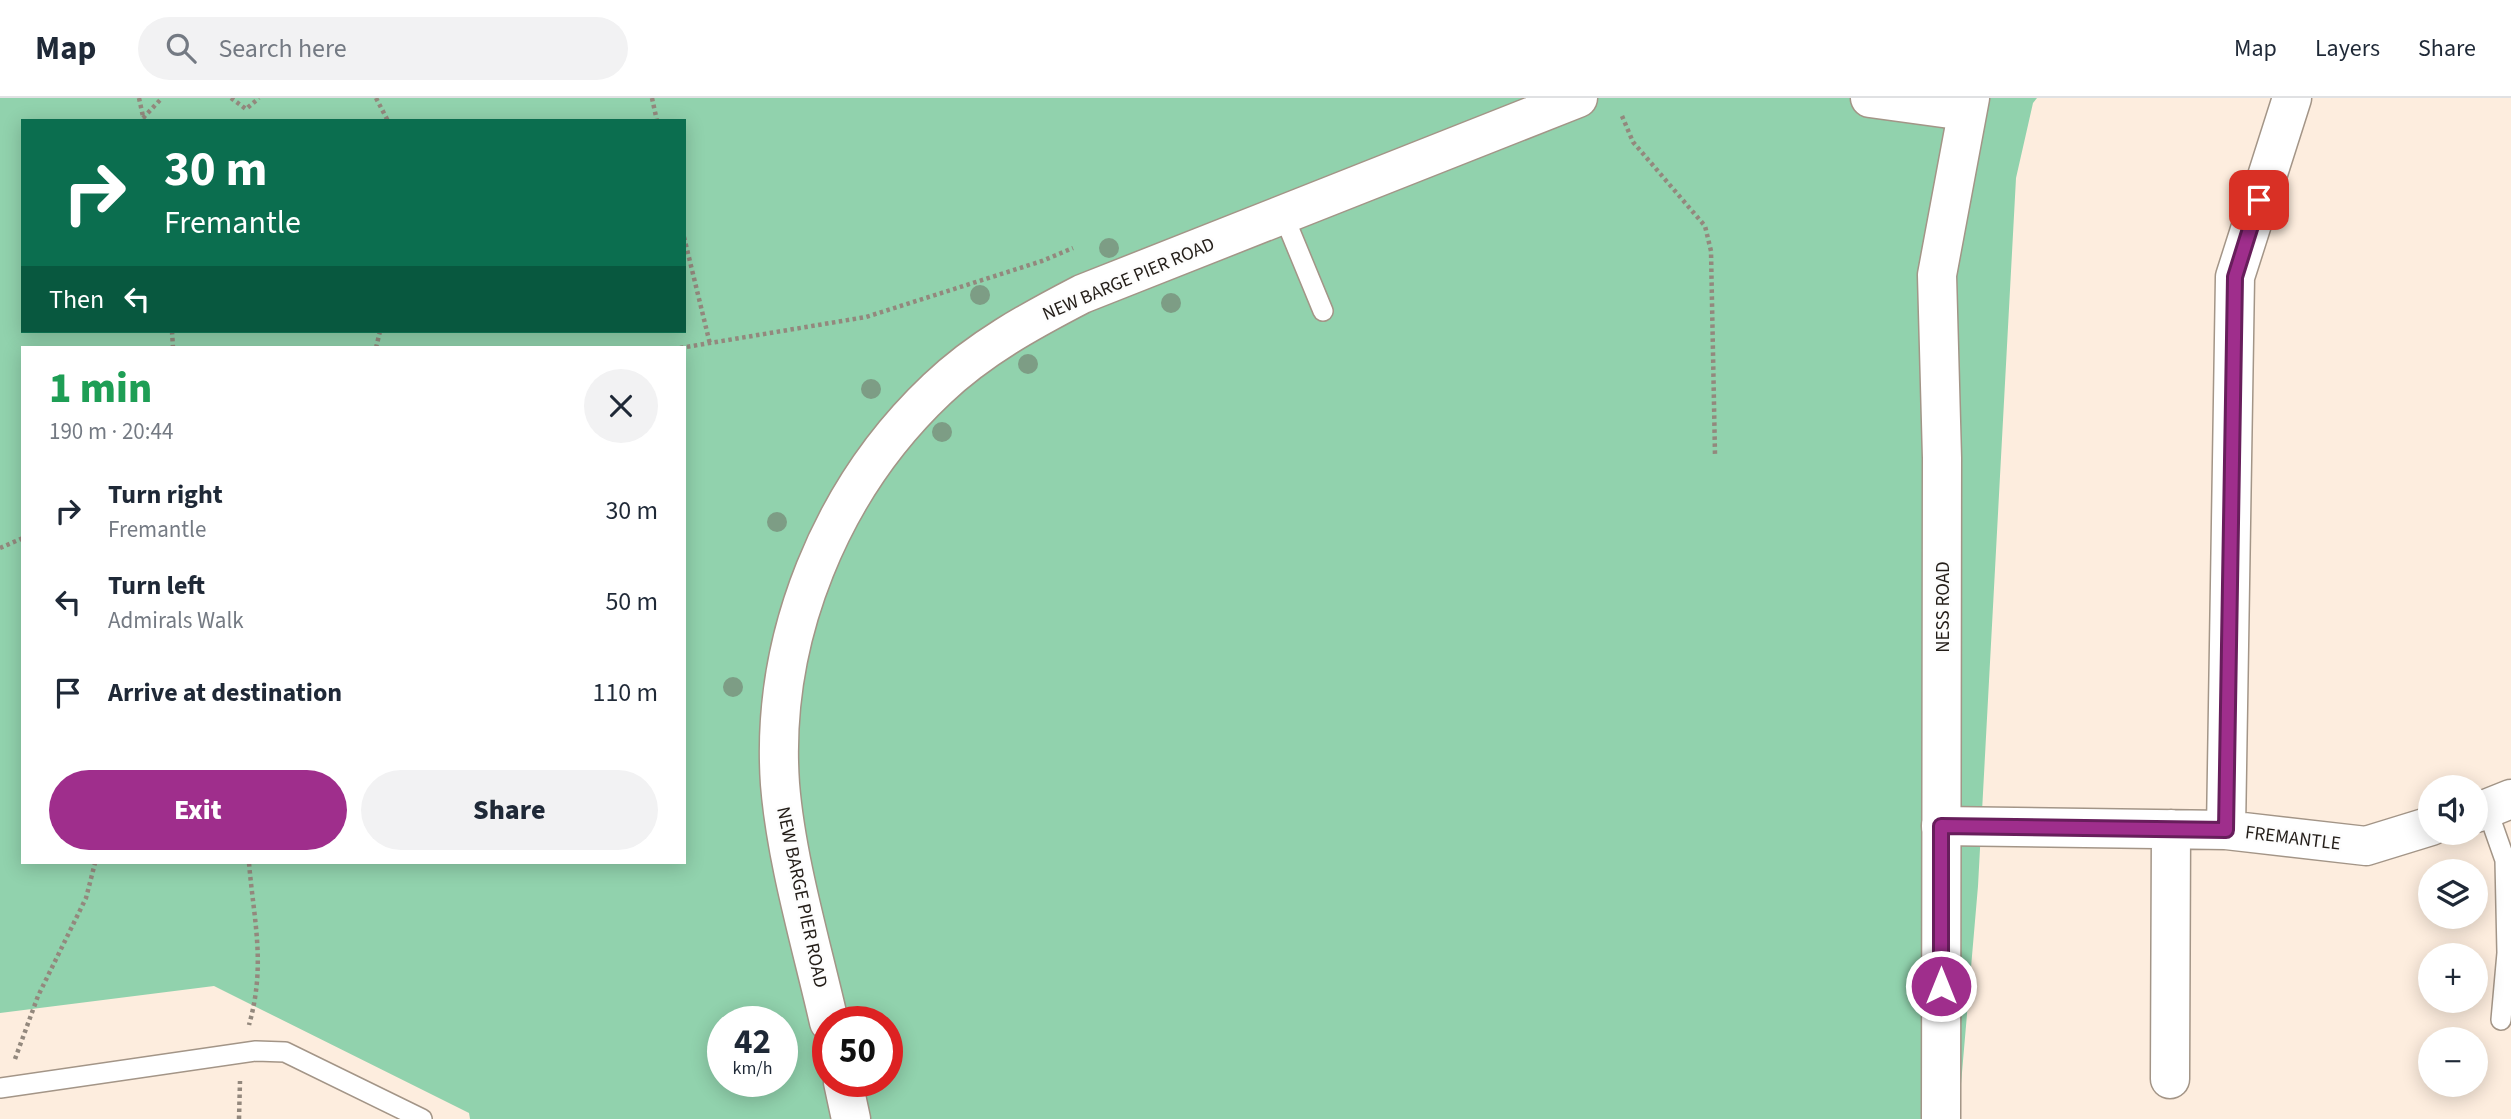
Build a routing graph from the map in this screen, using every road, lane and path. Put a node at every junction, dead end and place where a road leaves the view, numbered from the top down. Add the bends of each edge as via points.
1 (139, 98) edge
2 (162, 98) edge
3 (231, 98) edge
4 (259, 98) edge
5 (376, 98) edge
6 (652, 98) edge
7 (1578, 98) edge
8 (1870, 98) edge
9 (2292, 98) edge
10 (1967, 104) edge
11 (1622, 116) dead end
12 (143, 119) edge
13 (387, 119) edge
14 (657, 119) edge
15 (1283, 214) junction
16 (686, 245) edge
17 (1073, 248) dead end
18 (1322, 311) dead end
19 (710, 344) junction
20 (686, 347) edge
21 (1715, 455) dead end
22 (21, 539) edge
23 (0, 548) edge
24 (2492, 807) edge
25 (1941, 826) junction
26 (2171, 829) junction
27 (2226, 830) junction
28 (2418, 830) edge
29 (95, 864) edge
30 (249, 864) edge
31 (825, 1006) edge
32 (2501, 1020) dead end
33 (241, 1053) junction
34 (2170, 1079) dead end
35 (3, 1087) edge
36 (846, 1097) edge
37 (239, 1119) edge
38 (422, 1119) edge
39 (851, 1119) edge
40 (1941, 1119) edge

1 - 12 path
2 - 12 path
3 - 4 path via 246,109
5 - 13 path
6 - 14 path
7 - 15 street, NEW BARGE PIER ROAD
8 - 10 street
9 - 27 street via 2235,277
10 - 25 street, NESS ROAD via 1937,275 1942,458
11 - 21 path via 1633,142 1705,226 1711,251
15 - 18 lane
15 - 31 street, NEW BARGE PIER ROAD via 1082,294 1015,328 937,388 899,428 855,487 808,584 795,629 782,712 780,783 787,838
16 - 19 path
17 - 19 path via 866,317
19 - 20 path
22 - 23 path
24 - 32 lane via 2505,860 2507,953
25 - 26 street, FREMANTLE
25 - 40 street, NESS ROAD
26 - 27 street, FREMANTLE
26 - 34 street
27 - 28 street, FREMANTLE via 2365,846
29 - 35 path via 86,898 38,996
30 - 33 path via 260,963 258,996
33 - 35 lane
33 - 37 path
33 - 38 lane via 285,1052
36 - 39 street

